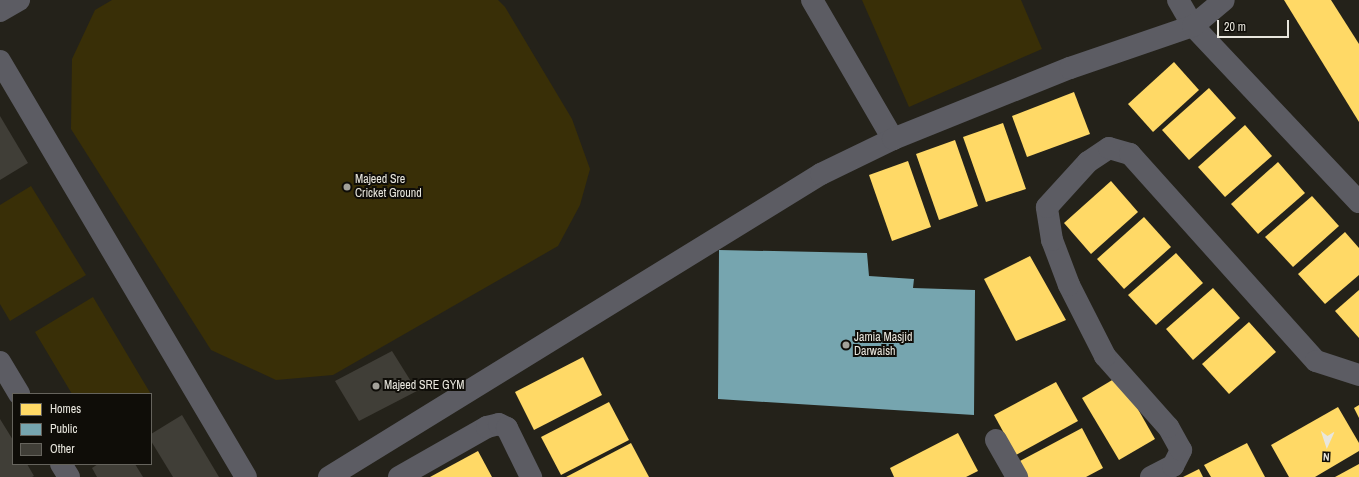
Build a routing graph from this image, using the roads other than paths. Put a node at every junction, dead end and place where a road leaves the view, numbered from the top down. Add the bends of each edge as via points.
1 (19, 0) edge
2 (812, 0) edge
3 (1178, 0) edge
4 (1224, 0) edge
5 (0, 11) edge
6 (1193, 26) junction
7 (0, 61) edge
8 (893, 139) junction
9 (1359, 202) edge
10 (0, 362) edge
11 (1359, 375) edge
12 (18, 393) edge
13 (996, 440) dead end
14 (62, 465) edge
15 (69, 477) edge
16 (246, 477) edge
17 (329, 477) edge
18 (399, 477) edge
19 (531, 477) edge
20 (1017, 477) edge
21 (1151, 477) edge

1 - 5 street
2 - 8 street
3 - 6 street
4 - 6 street
6 - 8 street via 1070,68
6 - 9 street
7 - 16 street
8 - 17 street via 821,174
10 - 12 street
11 - 21 street via 1316,361 1130,154 1109,148 1088,162 1047,207 1052,240 1069,285 1105,356 1168,427 1181,450 1173,466
13 - 20 street
14 - 15 street
18 - 19 street via 486,427 499,424 507,428

